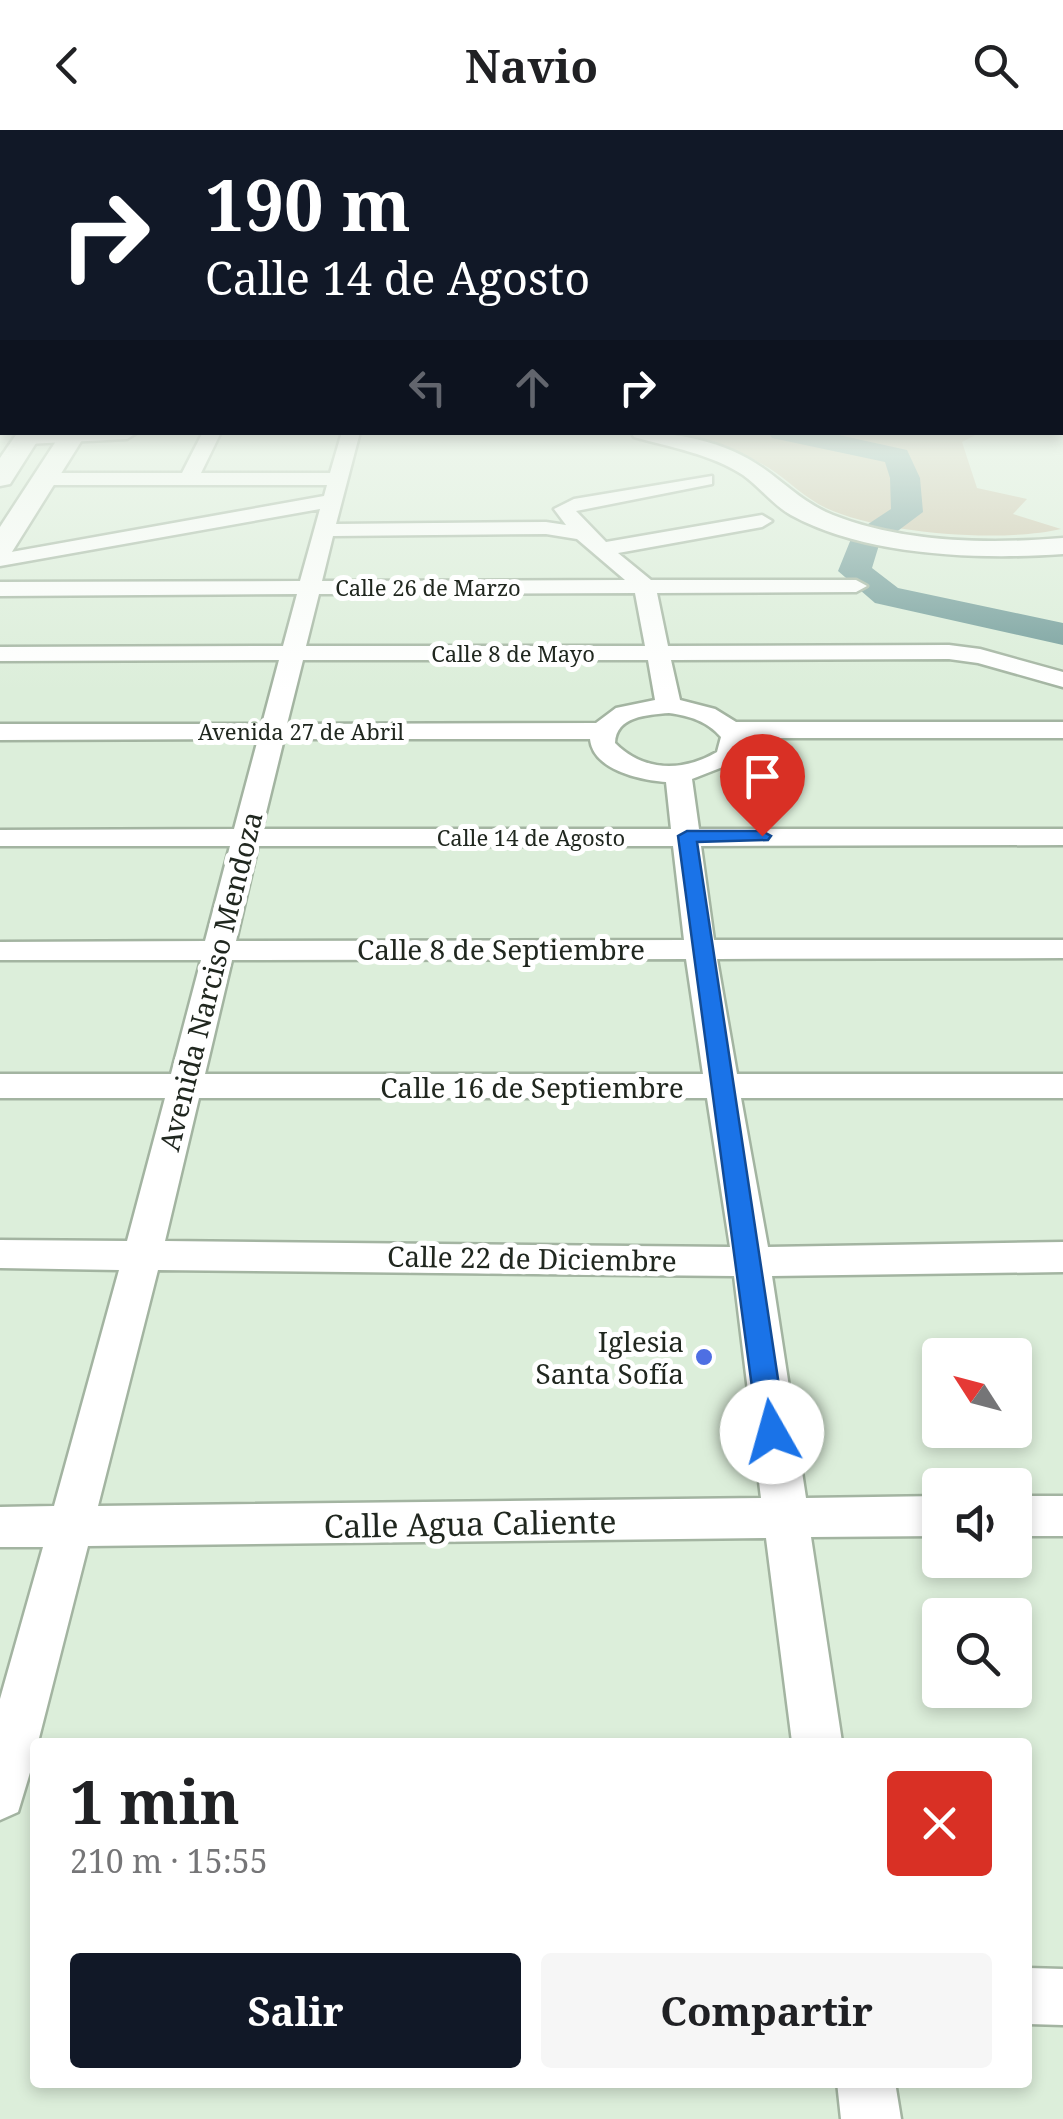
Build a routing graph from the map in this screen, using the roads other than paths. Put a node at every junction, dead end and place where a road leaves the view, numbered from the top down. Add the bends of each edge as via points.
1 (28, 505) edge
2 (324, 505) edge
3 (574, 505) edge
4 (794, 505) edge
5 (813, 505) edge
6 (330, 506) junction
7 (762, 521) dead end
8 (881, 529) junction
9 (582, 534) junction
10 (1063, 537) edge
11 (1063, 546) edge
12 (603, 548) junction
13 (0, 549) edge
14 (0, 560) edge
15 (814, 564) dead end
16 (0, 573) edge
17 (644, 585) junction
18 (718, 586) junction
19 (856, 586) dead end
20 (308, 588) junction
21 (0, 589) edge
22 (290, 652) junction
23 (660, 652) junction
24 (0, 654) edge
25 (1063, 680) edge
26 (669, 706) junction
27 (1063, 730) edge
28 (0, 732) edge
29 (732, 737) junction
30 (270, 738) junction
31 (602, 738) junction
32 (1063, 745) edge
33 (0, 747) edge
34 (678, 774) junction
35 (687, 836) junction
36 (1063, 837) edge
37 (0, 838) edge
38 (247, 839) junction
39 (216, 949) junction
40 (1063, 949) edge
41 (700, 950) junction
42 (0, 952) edge
43 (0, 1086) edge
44 (1063, 1086) edge
45 (184, 1087) junction
46 (721, 1087) junction
47 (143, 1253) junction
48 (0, 1254) edge
49 (1063, 1257) edge
50 (751, 1262) junction
51 (922, 1516) edge
52 (1032, 1516) edge
53 (1063, 1516) edge
54 (784, 1518) junction
55 (0, 1528) edge
56 (66, 1530) junction
57 (816, 1738) edge
58 (0, 1794) edge
59 (1032, 1996) edge
60 (1063, 1997) edge
61 (867, 2088) edge
62 (871, 2119) edge

1 - 13 main road
2 - 6 street
3 - 9 street via 565,514
4 - 8 street
5 - 8 street
6 - 9 street
6 - 14 street
6 - 16 street
6 - 20 street, Avenida Narciso Mendoza
7 - 12 street
8 - 10 street via 981,540
8 - 11 street via 987,549
9 - 12 street
12 - 17 street
15 - 18 street
17 - 18 street, Calle 26 de Marzo
17 - 20 street, Calle 26 de Marzo
17 - 23 street
18 - 19 street, Calle 26 de Marzo
20 - 21 street, Calle 26 de Marzo
20 - 22 street, Avenida Narciso Mendoza
22 - 23 street, Calle 8 de Mayo
22 - 24 street, Calle 8 de Mayo
22 - 30 street, Avenida Narciso Mendoza
23 - 25 street, Calle 8 de Mayo via 949,652
23 - 26 street
26 - 29 street via 706,714
26 - 31 street via 626,712
27 - 29 street
28 - 30 street, Avenida 27 de Abril
29 - 32 street
29 - 34 street via 729,756
30 - 31 street, Avenida 27 de Abril
30 - 33 street, Avenida 27 de Abril
30 - 38 street, Avenida Narciso Mendoza
31 - 34 street via 612,757 629,766
34 - 35 street
35 - 36 street, Calle 14 de Agosto
35 - 38 street, Calle 14 de Agosto
35 - 41 street
37 - 38 street, Calle 14 de Agosto
38 - 39 street, Avenida Narciso Mendoza
39 - 41 street, Calle 8 de Septiembre
39 - 42 street, Calle 8 de Septiembre
39 - 45 street, Avenida Narciso Mendoza
40 - 41 street, Calle 8 de Septiembre
41 - 46 street
43 - 45 street, Calle 16 de Septiembre
44 - 46 street, Calle 16 de Septiembre
45 - 46 street, Calle 16 de Septiembre
45 - 47 street, Avenida Narciso Mendoza
46 - 50 street
47 - 48 street, Calle 22 de Diciembre
47 - 50 street, Calle 22 de Diciembre
47 - 56 street, Avenida Narciso Mendoza
49 - 50 street, Calle 22 de Diciembre
50 - 54 street
51 - 54 street, Calle Agua Caliente
52 - 53 street
54 - 56 street, Calle Agua Caliente
54 - 57 street
55 - 56 street, Calle Agua Caliente
56 - 58 street, Avenida Narciso Mendoza
59 - 60 street
61 - 62 street

